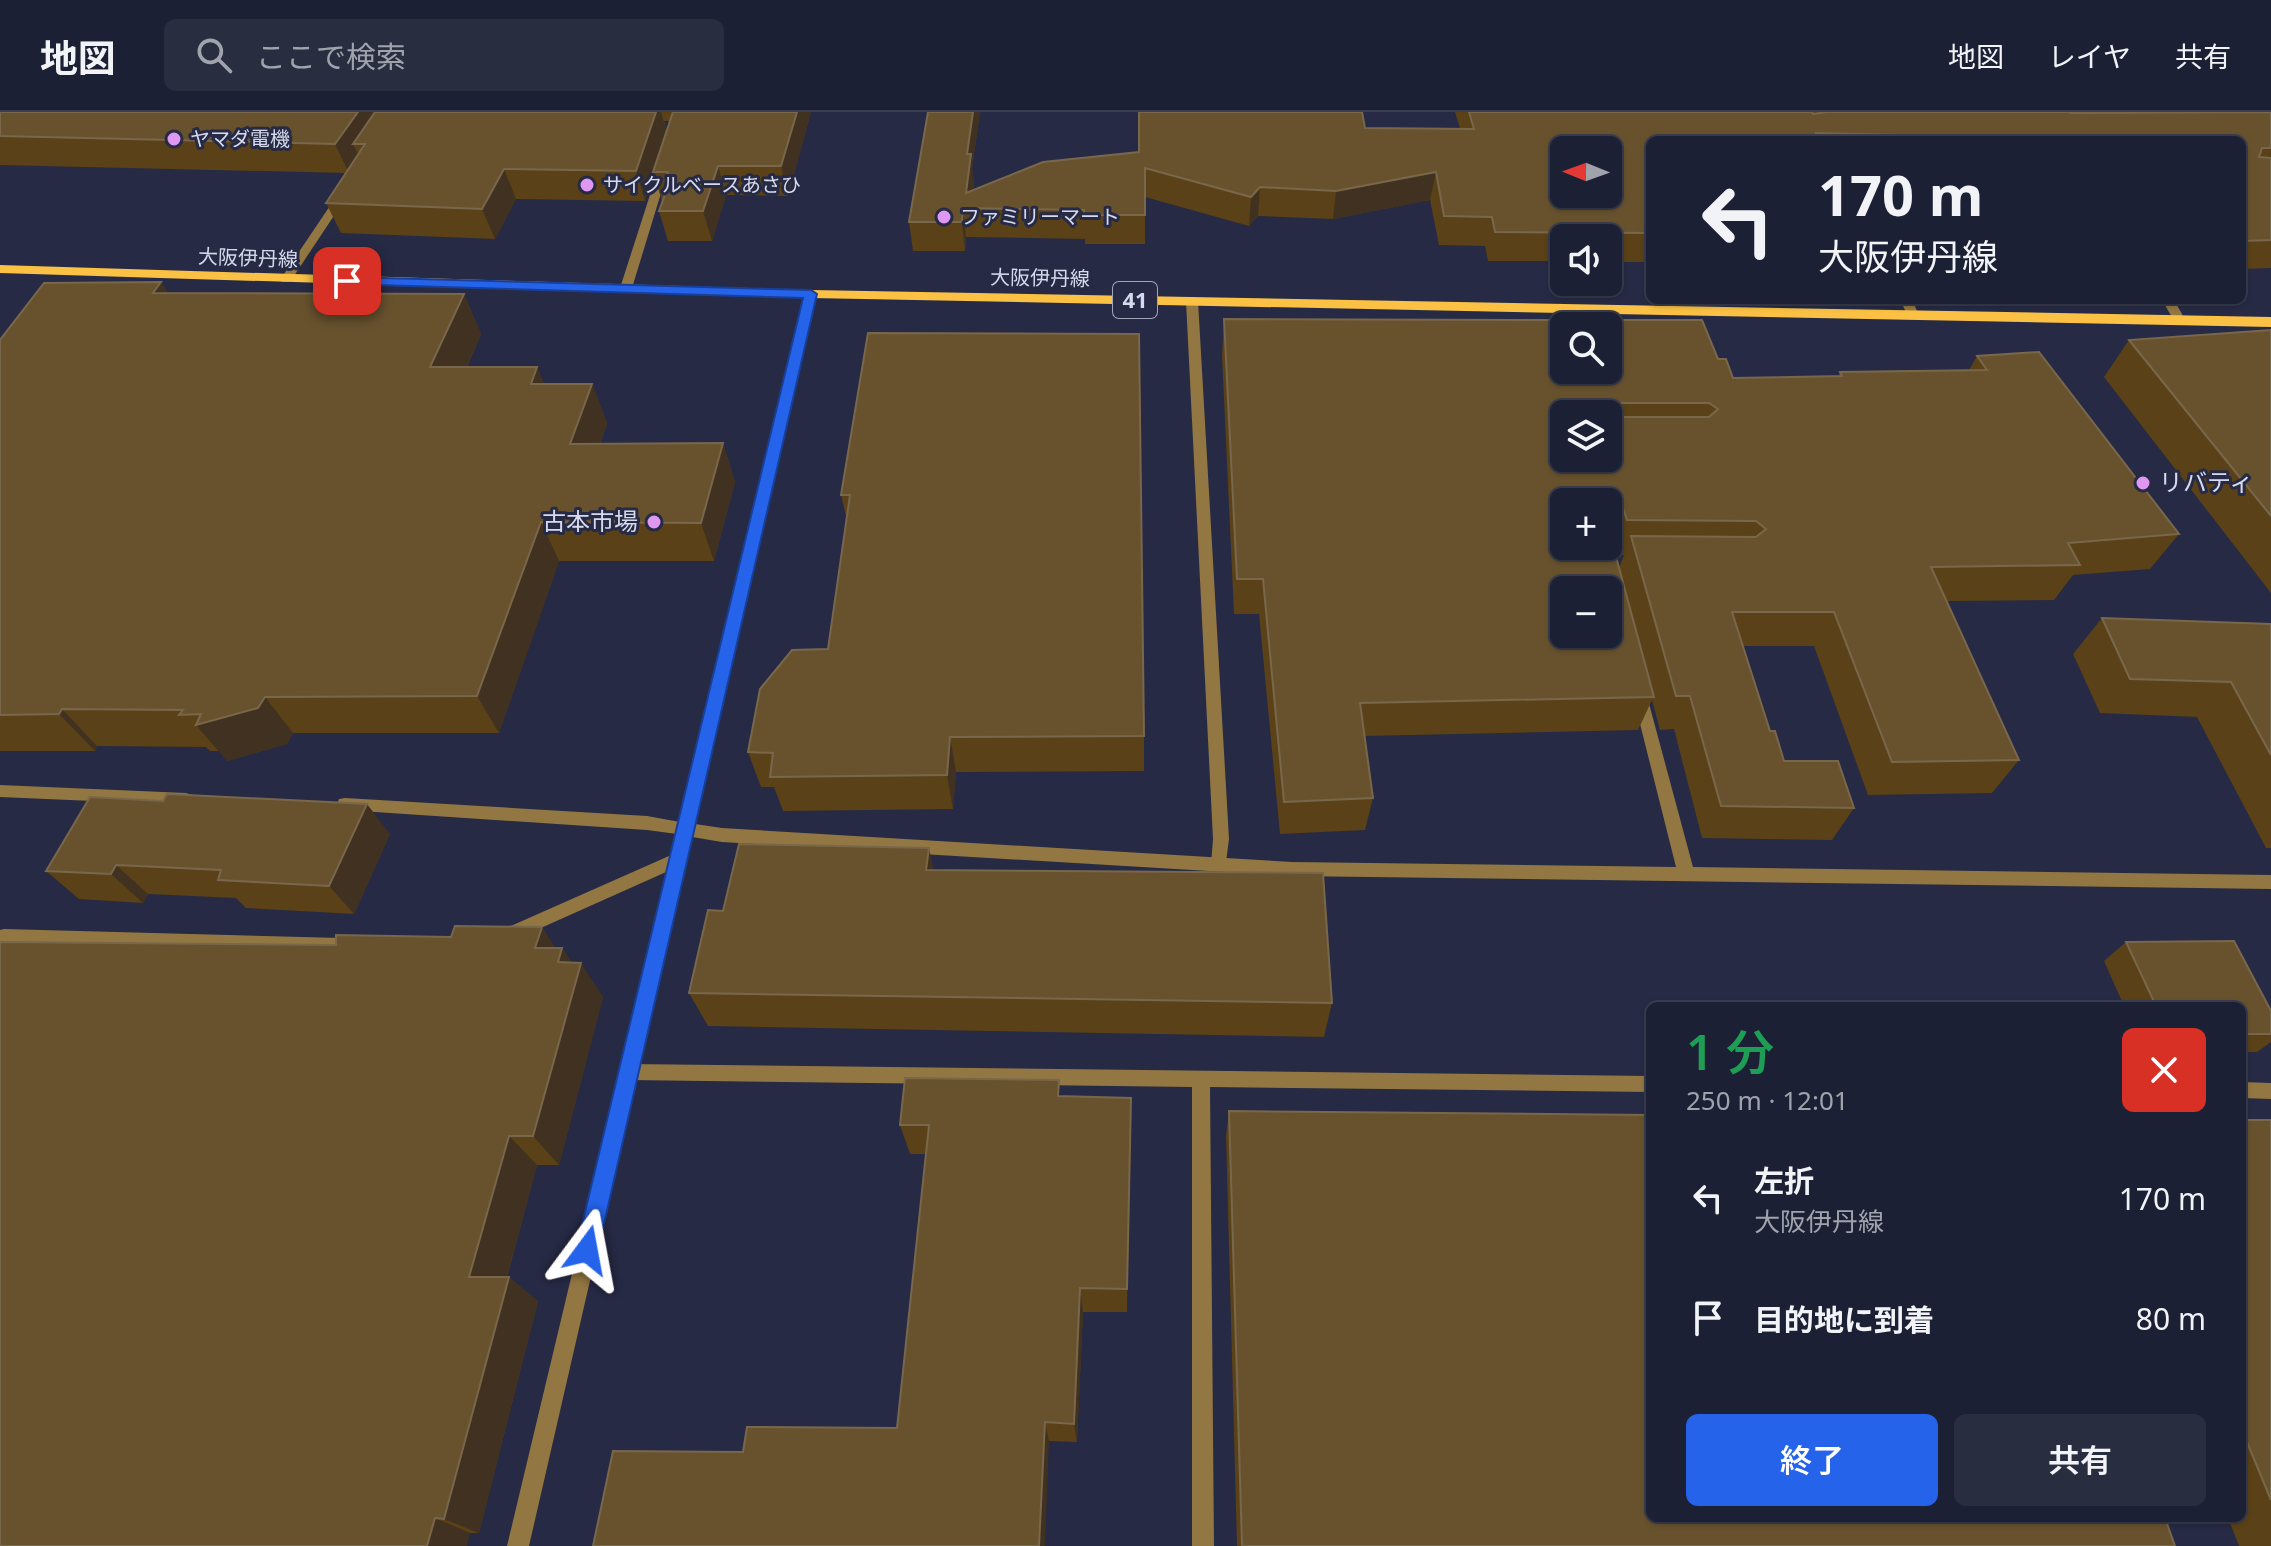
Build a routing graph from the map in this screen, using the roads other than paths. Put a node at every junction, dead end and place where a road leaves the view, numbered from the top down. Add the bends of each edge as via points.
1 (667, 156) edge
2 (346, 190) edge
3 (0, 269) edge
4 (286, 280) junction
5 (626, 288) junction
6 (811, 294) junction
7 (1192, 301) junction
8 (1908, 304) edge
9 (2170, 304) edge
10 (1913, 315) junction
11 (2180, 321) junction
12 (2271, 322) edge
13 (1636, 681) edge
14 (0, 791) edge
15 (198, 799) edge
16 (322, 803) edge
17 (685, 829) junction
18 (678, 859) junction
19 (1219, 865) junction
20 (1686, 873) junction
21 (2271, 882) edge
22 (489, 937) edge
23 (0, 944) edge
24 (355, 944) edge
25 (628, 1072) junction
26 (1201, 1079) junction
27 (1646, 1084) edge
28 (2246, 1090) edge
29 (2271, 1091) edge
30 (518, 1546) edge
31 (1203, 1546) edge

1 - 5 street
2 - 4 street
3 - 4 main road, 大阪伊丹線 / 41
4 - 5 main road, 大阪伊丹線 / 41
5 - 6 main road, 大阪伊丹線 / 41
6 - 7 main road, 大阪伊丹線 / 41
6 - 17 street
7 - 10 main road, 大阪伊丹線 / 41 via 1541,314
7 - 19 street
8 - 10 street
9 - 11 street
10 - 11 main road, 大阪伊丹線 / 41
11 - 12 main road, 大阪伊丹線 / 41
13 - 20 street
14 - 15 street
16 - 17 street
17 - 18 street
17 - 19 street
18 - 22 street via 504,937
18 - 25 street
19 - 20 street
20 - 21 street
23 - 24 street via 4,936
25 - 26 street
25 - 30 street
26 - 27 street
26 - 31 street
28 - 29 street

